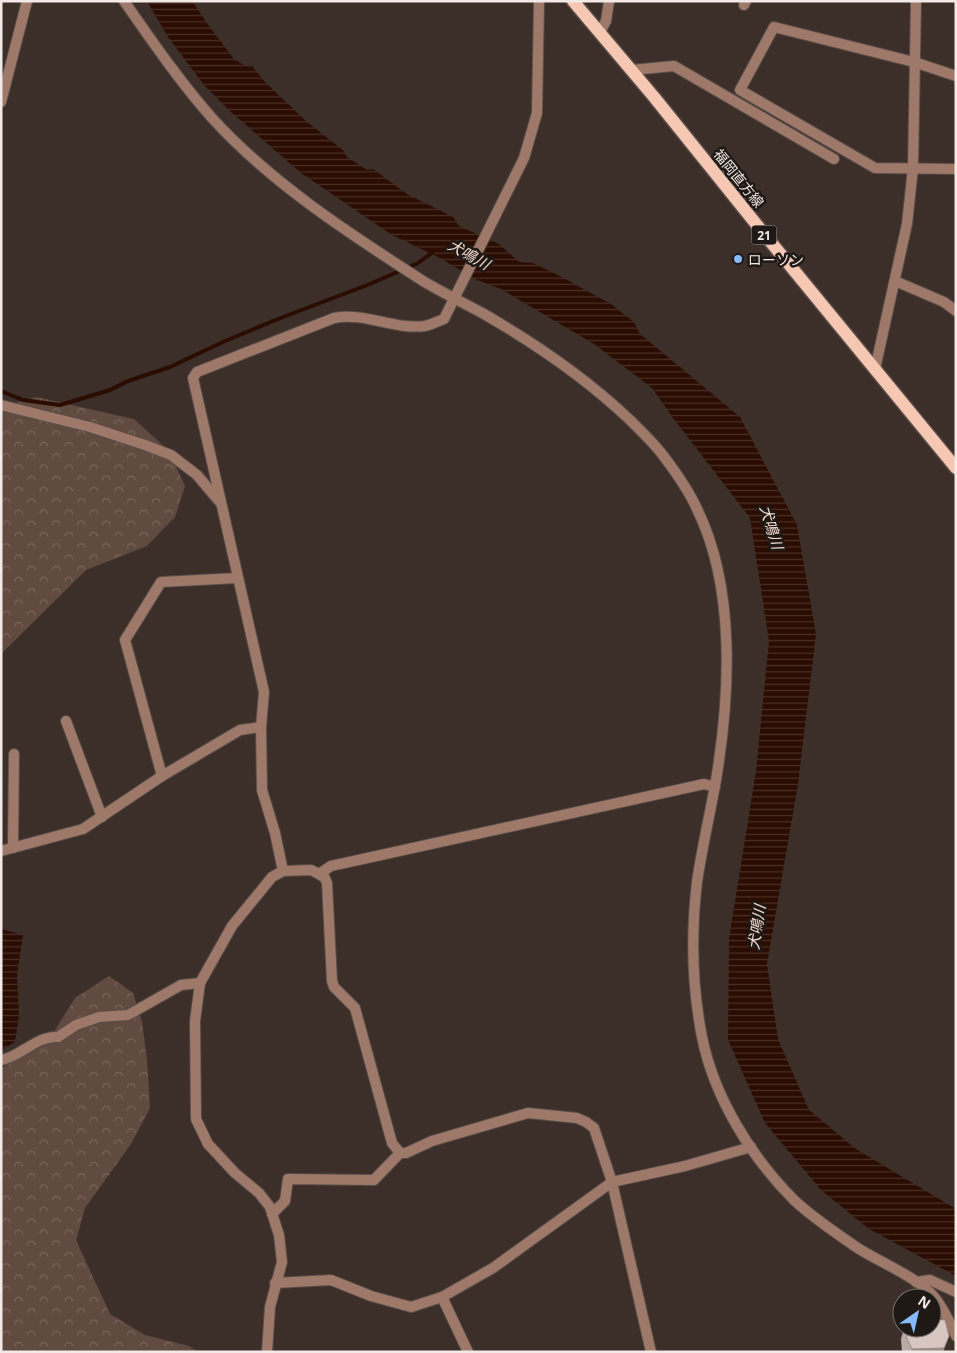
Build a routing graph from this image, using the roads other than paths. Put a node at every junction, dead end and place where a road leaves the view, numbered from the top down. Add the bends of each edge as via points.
1 (27, 1) edge
2 (124, 1) edge
3 (539, 1) edge
4 (573, 1) edge
5 (609, 1) edge
6 (916, 1) edge
7 (600, 32) junction
8 (914, 62) junction
9 (632, 70) junction
10 (956, 76) edge
11 (1, 102) edge
12 (834, 159) dead end
13 (913, 168) junction
14 (956, 169) edge
15 (895, 281) junction
16 (454, 299) junction
17 (956, 311) edge
18 (875, 368) junction
19 (1, 404) edge
20 (956, 468) edge
21 (221, 504) junction
22 (237, 578) junction
23 (66, 720) dead end
24 (261, 727) junction
25 (14, 754) dead end
26 (162, 776) junction
27 (715, 787) junction
28 (102, 817) junction
29 (14, 848) junction
30 (1, 851) edge
31 (283, 871) junction
32 (319, 874) junction
33 (200, 983) junction
34 (1, 1060) edge
35 (751, 1147) junction
36 (400, 1152) junction
37 (612, 1182) junction
38 (272, 1214) junction
39 (275, 1282) junction
40 (916, 1282) junction
41 (956, 1292) edge
42 (442, 1297) junction
43 (956, 1336) edge
44 (267, 1352) edge
45 (468, 1352) edge
46 (652, 1352) edge

1 - 11 street
2 - 16 street via 175,72 254,160 326,216
3 - 16 street via 537,113 524,158
4 - 7 main road, 福岡直方線 / 21
5 - 7 street via 606,22
6 - 8 street
7 - 9 main road, 福岡直方線 / 21
8 - 10 street
8 - 13 street
8 - 13 street via 774,27 740,90 875,168
9 - 12 street via 674,66
9 - 18 main road, 福岡直方線 / 21
13 - 14 street
13 - 15 street via 907,224
15 - 17 street via 944,302
15 - 18 street
16 - 21 street via 444,319 427,325 396,324 356,316 334,318 197,372 193,378
16 - 27 street via 544,351 612,403 662,454 697,509 714,557 726,640 725,709
18 - 20 main road, 福岡直方線 / 21
19 - 21 street via 90,427 171,455 197,475
21 - 22 street
22 - 24 street via 264,692
22 - 26 street via 161,582 125,640
23 - 28 street
24 - 26 street via 240,730
24 - 31 street via 262,790
25 - 29 street
26 - 28 street
27 - 32 street via 704,784 331,866
27 - 35 street via 697,882 694,975 702,1037 713,1076
28 - 29 street via 83,829
29 - 30 street
31 - 32 street via 311,870
31 - 33 street via 265,884 232,926
32 - 36 street via 327,883 332,982 355,1008 392,1143
33 - 34 street via 181,985 128,1015 99,1017 76,1025 58,1037 49,1036
33 - 38 street via 195,1022 196,1119 208,1144 235,1173 259,1192
35 - 37 street
35 - 40 street via 794,1200 860,1249
36 - 37 street via 406,1153 432,1141 528,1112 577,1118 594,1128
36 - 38 street via 374,1180 288,1179 286,1201
37 - 42 street via 493,1268
37 - 46 street
38 - 39 street via 279,1234 282,1262
39 - 42 street via 330,1280 411,1307
39 - 44 street
40 - 41 street via 930,1280
40 - 43 street via 936,1298
42 - 45 street

